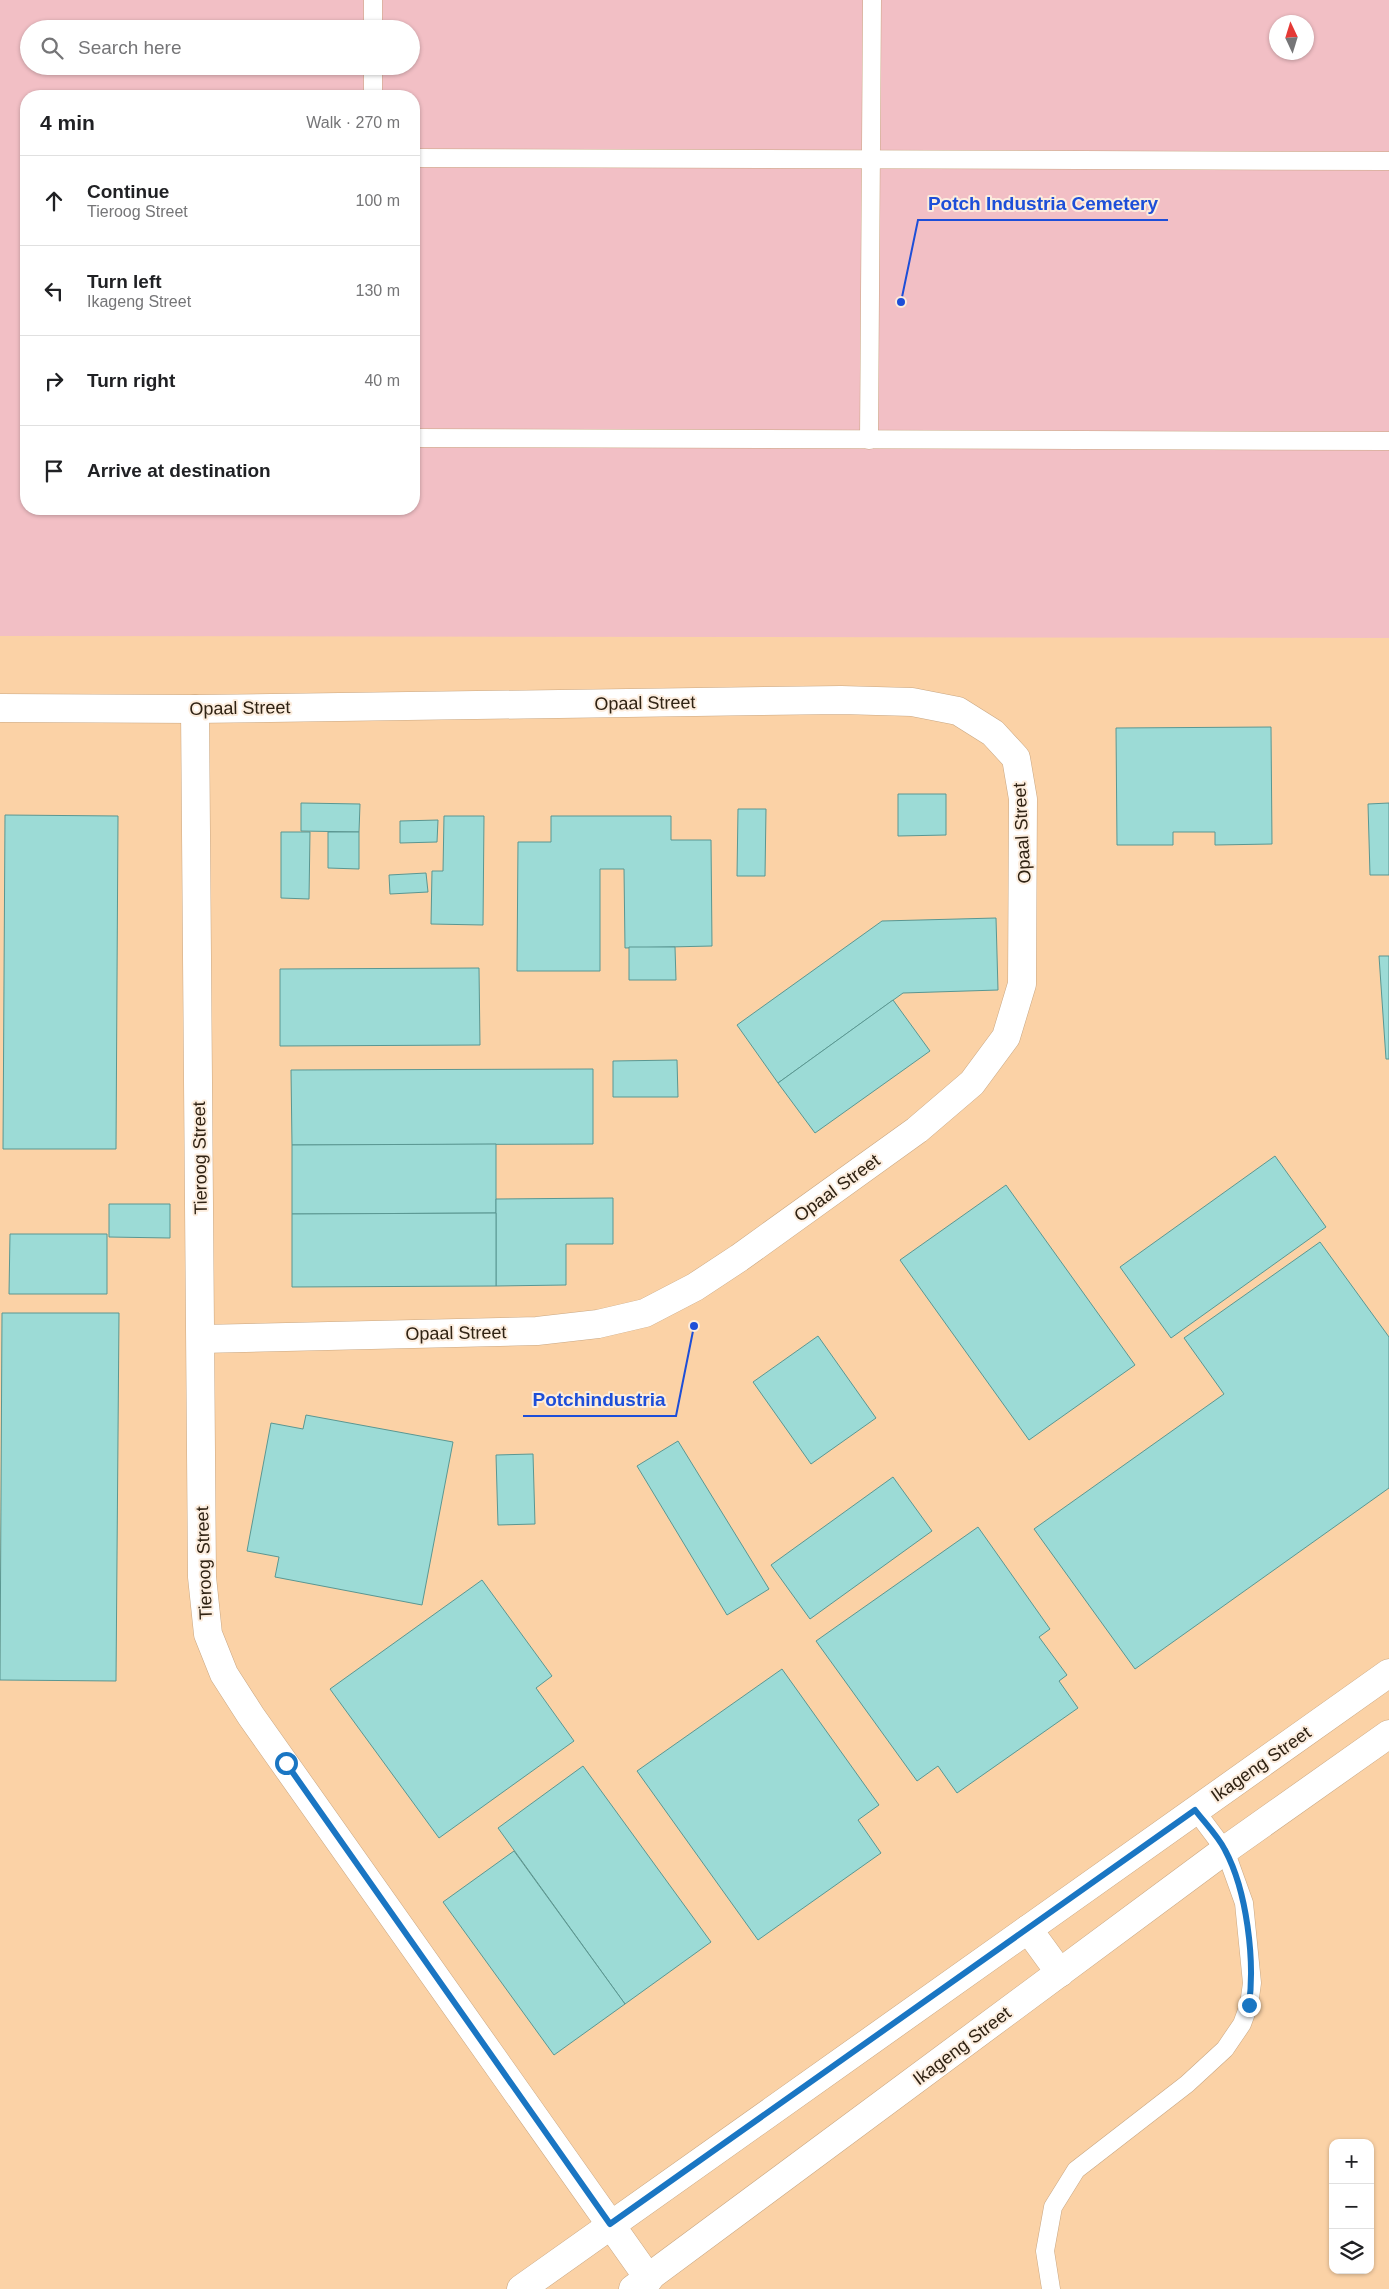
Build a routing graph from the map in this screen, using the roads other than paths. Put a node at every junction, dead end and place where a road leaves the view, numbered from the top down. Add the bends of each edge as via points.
1 (373, 0) edge
2 (872, 0) edge
3 (373, 20) edge
4 (373, 75) edge
5 (373, 90) edge
6 (420, 158) edge
7 (872, 159) junction
8 (1389, 161) edge
9 (420, 438) edge
10 (869, 440) junction
11 (1389, 441) edge
12 (0, 708) edge
13 (195, 709) junction
14 (201, 1339) junction
15 (1389, 1673) edge
16 (1389, 1734) edge
17 (1195, 1810) junction
18 (1225, 1850) junction
19 (1028, 1929) junction
20 (1060, 1973) junction
21 (610, 2224) junction
22 (644, 2286) edge
23 (521, 2289) edge
24 (1051, 2289) edge

1 - 3 lane
2 - 7 lane
4 - 5 lane
6 - 7 lane
7 - 8 lane
7 - 10 lane
9 - 10 lane
10 - 11 lane
12 - 13 street, Opaal Street
13 - 14 street, Tieroog Street
13 - 14 street, Opaal Street via 841,700 912,702 958,711 993,734 1016,758 1023,799 1024,843 1022,984 1006,1037 972,1083 917,1130 695,1287 645,1313 598,1324 538,1331
14 - 21 street, Tieroog Street via 202,1577 208,1634 224,1674
15 - 17 street, Ikageng Street
16 - 18 street, Ikageng Street
17 - 18 lane
17 - 19 street, Ikageng Street
18 - 20 street, Ikageng Street
18 - 24 lane via 1244,1903 1249,1940 1252,1982 1244,2018 1225,2049 1187,2084 1076,2170 1053,2207 1045,2251
19 - 20 street
19 - 21 street, Ikageng Street
20 - 22 street, Ikageng Street
21 - 22 street, Tieroog Street
21 - 23 street, Ikageng Street

